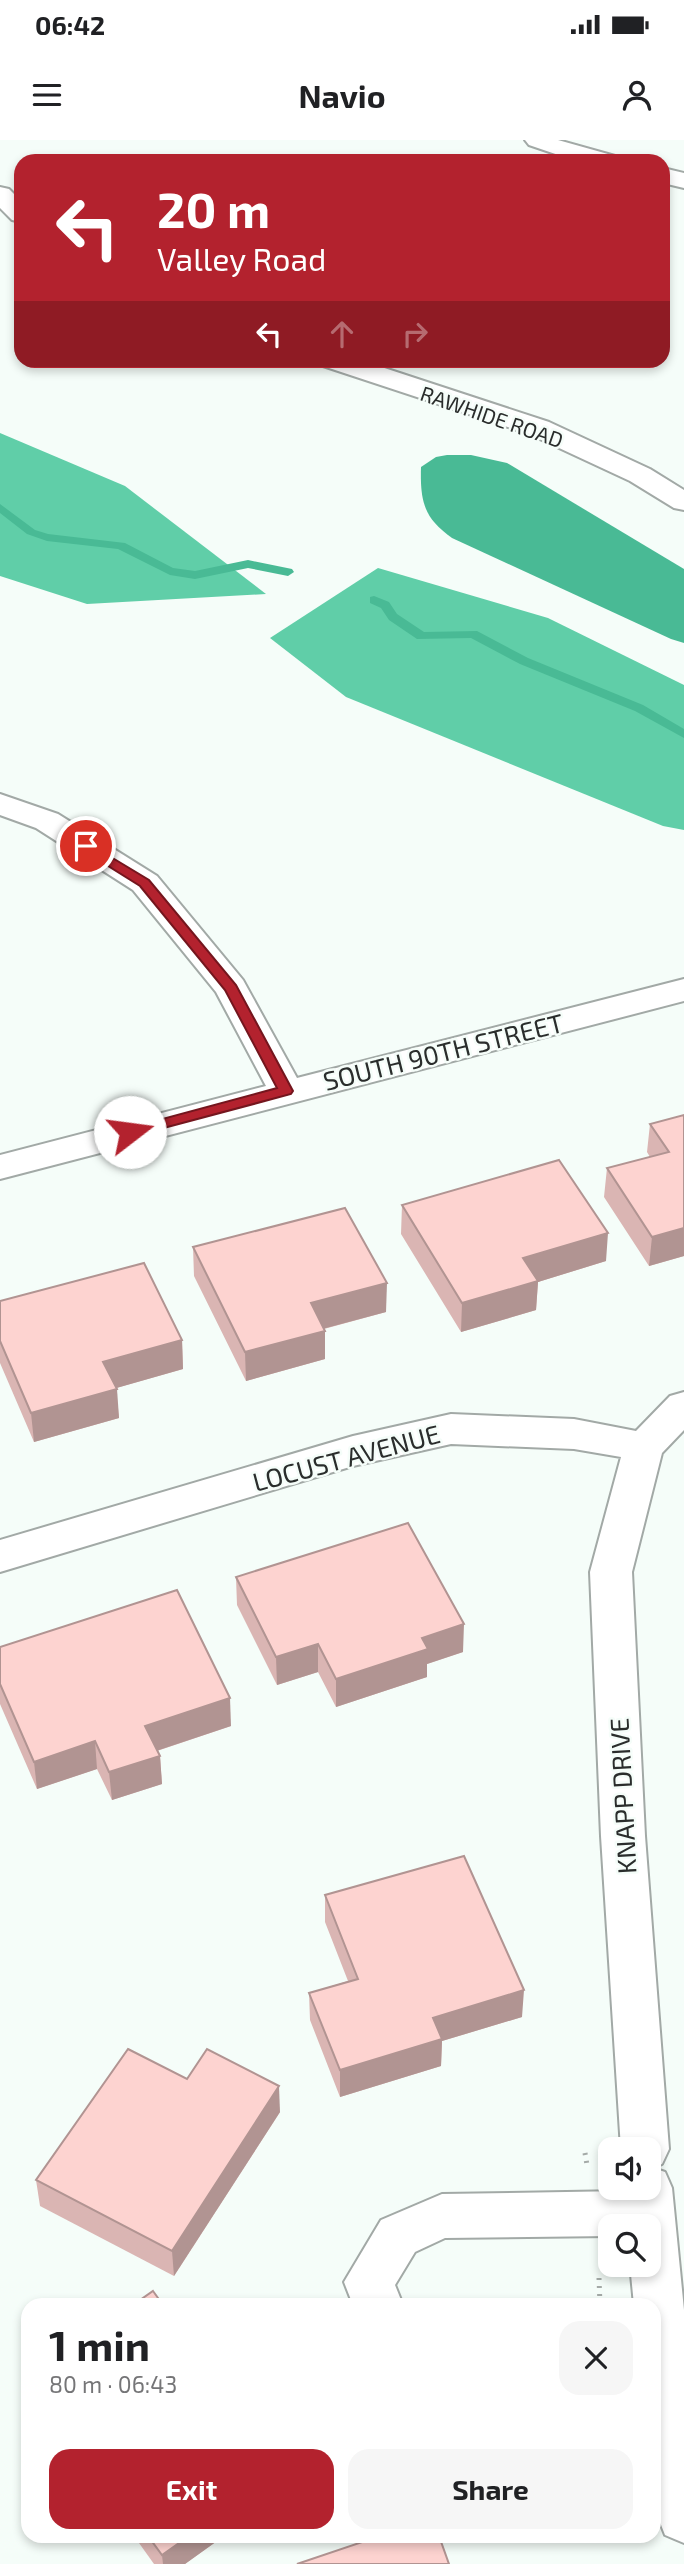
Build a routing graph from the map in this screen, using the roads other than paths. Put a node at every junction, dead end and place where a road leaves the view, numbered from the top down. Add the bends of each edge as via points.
1 (537, 140) edge
2 (583, 154) edge
3 (0, 194) edge
4 (14, 208) edge
5 (356, 368) edge
6 (684, 502) edge
7 (0, 804) edge
8 (684, 989) edge
9 (286, 1091) junction
10 (0, 1167) edge
11 (684, 1406) edge
12 (644, 1447) junction
13 (0, 1556) edge
14 (644, 2137) edge
15 (648, 2200) edge
16 (375, 2298) edge
17 (654, 2298) edge
18 (661, 2378) edge
19 (684, 2517) edge

1 - 2 street
3 - 4 street
5 - 6 street, RAWHIDE ROAD via 539,428 640,475
7 - 9 street via 47,821 145,883 231,988
8 - 9 street, SOUTH 90TH STREET
9 - 10 street, SOUTH 90TH STREET
11 - 12 street
12 - 13 street, LOCUST AVENUE via 574,1434 452,1429 353,1451
12 - 14 street, KNAPP DRIVE via 611,1572
15 - 16 street via 442,2216 398,2236 369,2282
15 - 17 street
18 - 19 street

